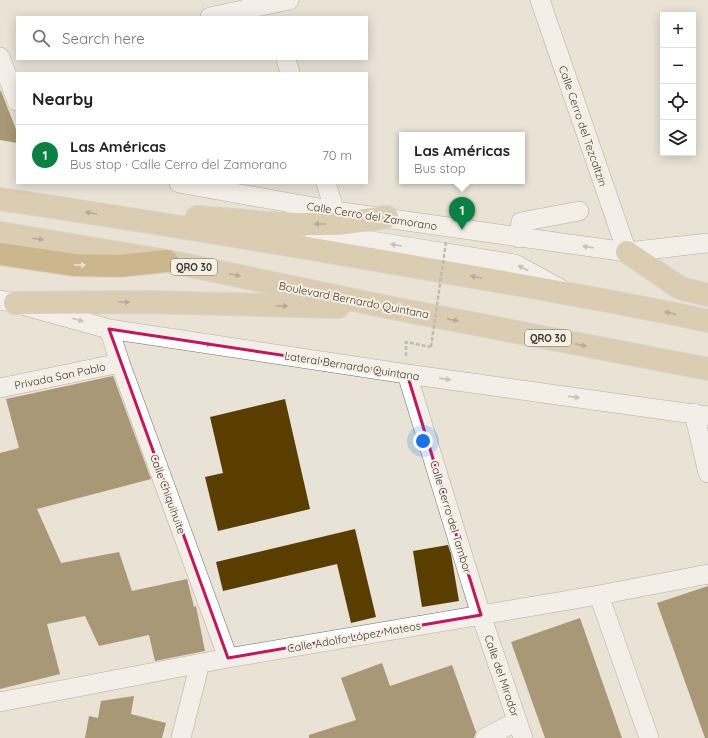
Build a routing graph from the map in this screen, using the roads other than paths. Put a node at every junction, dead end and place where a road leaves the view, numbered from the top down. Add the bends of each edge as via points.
1 (289, 0) edge
2 (540, 0) edge
3 (269, 7) edge
4 (216, 16) edge
5 (5, 60) edge
6 (286, 60) edge
7 (290, 72) edge
8 (16, 98) edge
9 (185, 184) edge
10 (326, 184) edge
11 (0, 199) edge
12 (336, 211) junction
13 (579, 211) dead end
14 (387, 217) junction
15 (129, 218) junction
16 (0, 233) edge
17 (519, 238) junction
18 (708, 243) edge
19 (627, 252) junction
20 (0, 254) edge
21 (167, 261) junction
22 (708, 295) edge
23 (8, 301) edge
24 (387, 307) junction
25 (708, 321) edge
26 (109, 329) junction
27 (120, 363) junction
28 (708, 369) edge
29 (407, 374) junction
30 (0, 388) edge
31 (701, 415) edge
32 (708, 473) edge
33 (708, 574) edge
34 (599, 595) junction
35 (481, 615) junction
36 (228, 658) junction
37 (200, 663) junction
38 (0, 702) edge
39 (520, 730) edge
40 (181, 738) edge
41 (485, 738) edge
42 (649, 738) edge

1 - 3 street
2 - 19 street, Calle Cerro del Tezcaltzin
3 - 4 street
5 - 8 street
6 - 7 street
9 - 12 street, Calle Cerro del Zamorano
10 - 12 street
15 -> 11 main road
12 - 14 street, Calle Cerro del Zamorano
13 - 17 street via 521,222
14 -> 15 main road via 338,224 282,224 206,217
14 - 17 street, Calle Cerro del Zamorano
25 -> 15 main road via 622,302
16 -> 21 main road, Boulevard Bernardo Quintana / QRO 30
19 -> 17 street, Calle Cerro del Zamorano
18 - 19 street, Calle Cerro del Zamorano
19 - 22 main road via 680,288
20 -> 21 highway via 74,265 119,266
21 -> 24 main road, Boulevard Bernardo Quintana / QRO 30
23 -> 24 main road
23 -> 26 street, Lateral Bernardo Quintana
24 -> 28 main road, Boulevard Bernardo Quintana / QRO 30
26 - 27 street, Calle Chiquihuite
26 -> 29 street, Lateral Bernardo Quintana
27 - 30 street, Privada San Pablo
27 - 36 street, Calle Chiquihuite
29 -> 31 street, Lateral Bernardo Quintana
29 - 35 street, Calle Cerro del Tambor
31 - 32 street
33 - 34 street, Calle Adolfo López Mateos
34 - 35 street, Calle Adolfo López Mateos
34 - 42 street
35 - 36 street, Calle Adolfo López Mateos
35 - 39 street, Calle del Mirador
36 - 37 street, Calle Adolfo López Mateos
37 - 38 street, Calle Adolfo López Mateos
37 - 40 street
39 - 41 street

